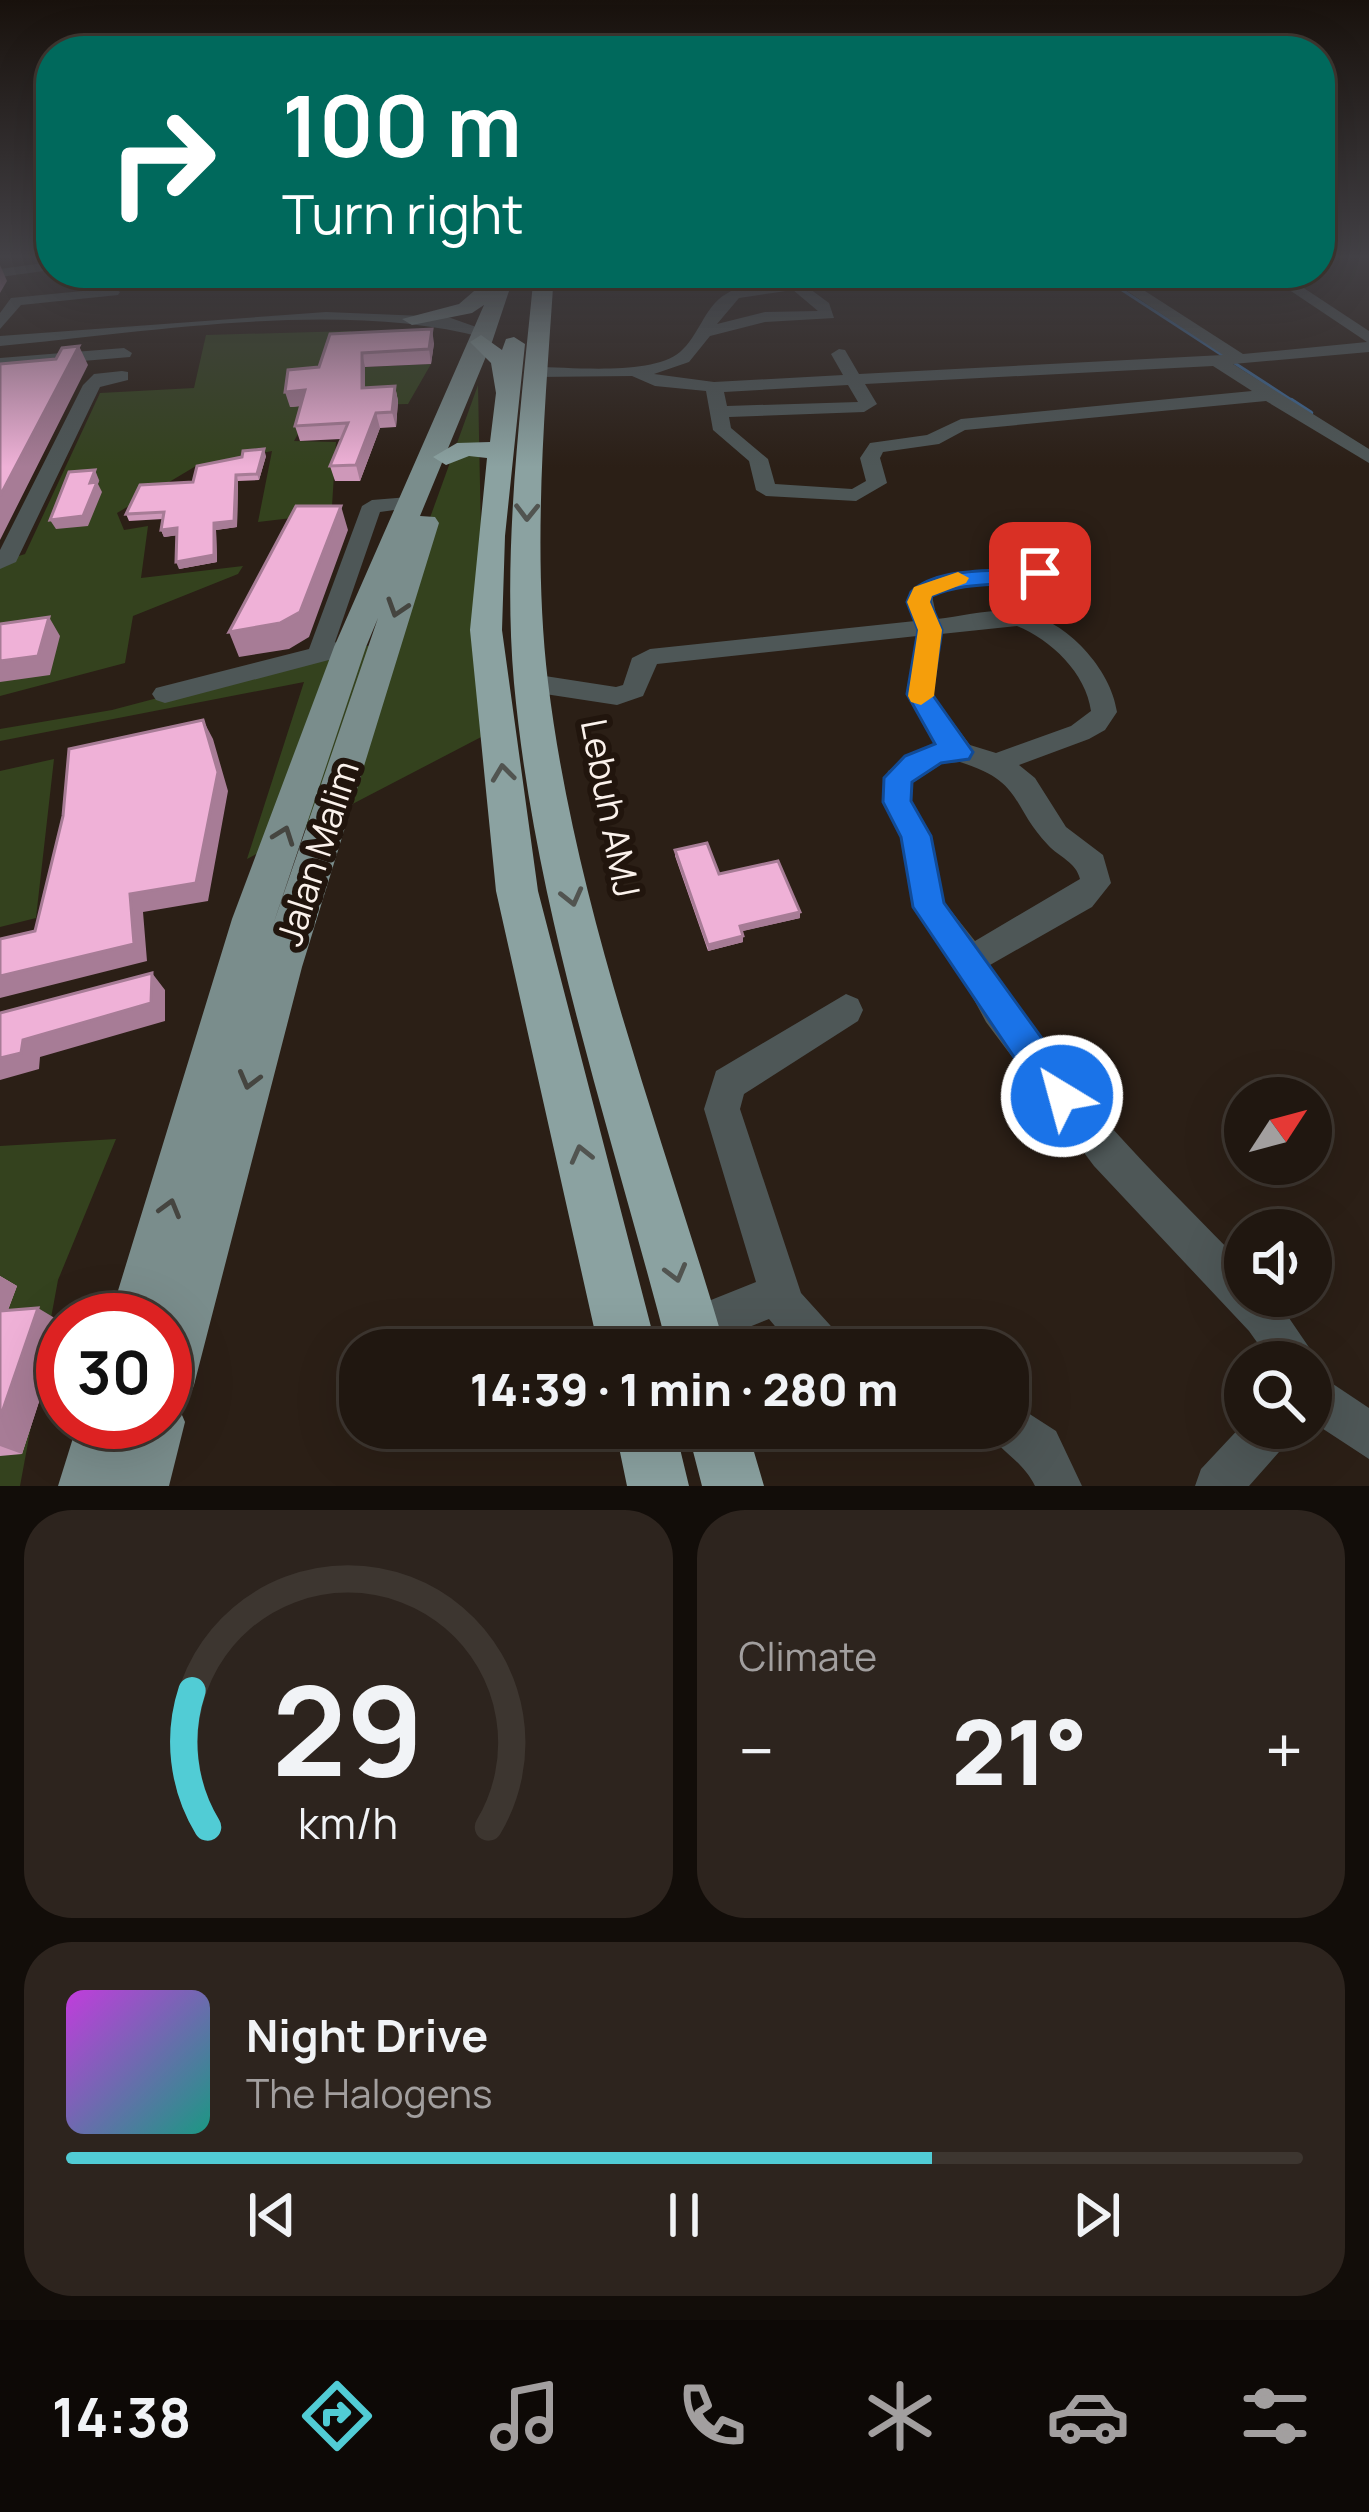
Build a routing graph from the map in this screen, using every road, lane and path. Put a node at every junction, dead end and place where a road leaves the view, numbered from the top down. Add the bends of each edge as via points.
1 (196, 328) edge
2 (298, 328) edge
3 (506, 328) edge
4 (506, 328) edge
5 (507, 328) edge
6 (508, 328) edge
7 (720, 328) edge
8 (1184, 328) edge
9 (709, 331) joint
10 (1369, 347) edge
11 (124, 352) dead end
12 (3, 354) edge
13 (839, 354) dead end
14 (1228, 360) junction
15 (631, 369) junction
16 (535, 372) junction
17 (122, 376) dead end
18 (0, 381) edge
19 (857, 383) junction
20 (714, 387) junction
21 (1269, 395) junction
22 (719, 412) junction
23 (446, 457) junction
24 (1369, 457) edge
25 (500, 462) junction
26 (1026, 540) dead end
27 (2, 562) edge
28 (930, 630) junction
29 (335, 650) junction
30 (532, 683) junction
31 (165, 694) dead end
32 (960, 752) junction
33 (999, 764) junction
34 (970, 960) junction
35 (846, 1010) dead end
36 (145, 1293) edge
37 (190, 1293) edge
38 (780, 1294) junction
39 (623, 1329) edge
40 (691, 1329) edge
41 (715, 1329) edge
42 (805, 1329) edge
43 (1282, 1341) edge
44 (1332, 1409) edge
45 (1369, 1436) edge
46 (1029, 1439) edge
47 (100, 1449) edge
48 (147, 1449) edge
49 (650, 1449) edge
50 (723, 1449) edge
51 (1251, 1449) edge
52 (89, 1486) edge
53 (137, 1486) edge
54 (658, 1486) edge
55 (733, 1486) edge
56 (1059, 1486) edge
57 (1218, 1486) edge

1 - 12 street
2 - 12 street
3 - 23 main road, Jalan Malim
4 - 29 main road, Jalan Malim
5 - 25 highway
6 - 16 highway, Lebuh AMJ
7 - 9 street
8 - 14 street
9 - 15 street via 683,358
10 - 14 street
11 - 12 street
12 - 18 street
13 - 19 street
14 - 19 street
14 - 21 street
15 - 16 street
15 - 20 street via 655,381
16 -> 30 highway, Lebuh AMJ via 526,503
17 - 27 street via 92,385
19 - 20 street
19 - 22 street via 868,404 859,409
20 - 22 street
21 - 22 street via 961,425 932,440 877,447 870,458 877,483 856,495 766,490 758,459 726,436
21 - 24 street
23 - 25 highway via 483,448
23 -> 37 main road, Jalan Malim via 285,951
39 -> 25 highway via 517,891 486,630
26 - 28 street via 1040,573 934,585 919,602
28 - 30 street via 650,657 634,690 617,696
28 - 32 street via 920,694
28 - 33 street via 1035,622 1103,690 1099,723 1034,742
29 - 31 street
36 -> 29 main road, Jalan Malim
30 -> 40 highway, Lebuh AMJ via 569,885
32 - 33 street
32 - 34 street via 914,764 898,778 897,802 916,836 929,907
33 - 34 street via 1025,785 1056,835 1092,864 1096,883
34 - 43 street via 998,1011 1107,1153
35 - 38 street via 740,1075 723,1095
38 - 41 street
38 - 42 street
44 - 45 street
46 - 56 street
47 - 52 main road
48 - 53 main road
49 - 54 highway
50 - 55 highway
51 - 57 street

